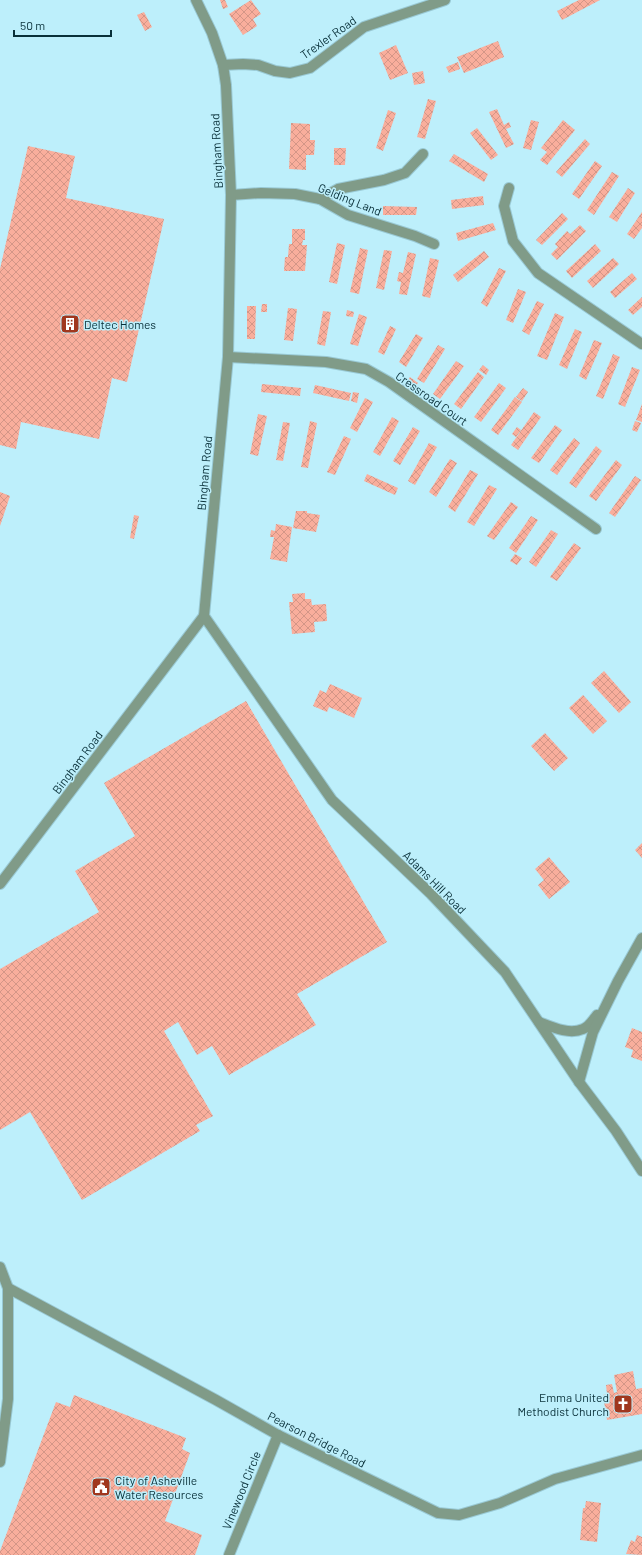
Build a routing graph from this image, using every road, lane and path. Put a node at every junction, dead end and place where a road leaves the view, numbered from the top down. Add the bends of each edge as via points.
1 (196, 0) edge
2 (445, 0) edge
3 (424, 4) edge
4 (223, 65) junction
5 (423, 154) dead end
6 (509, 188) dead end
7 (231, 195) junction
8 (320, 199) junction
9 (434, 244) dead end
10 (642, 344) edge
11 (228, 357) junction
12 (596, 529) dead end
13 (204, 616) junction
14 (0, 884) edge
15 (642, 938) edge
16 (607, 1003) junction
17 (538, 1022) junction
18 (579, 1082) junction
19 (642, 1171) edge
20 (0, 1267) edge
21 (8, 1288) junction
22 (0, 1297) edge
23 (278, 1435) junction
24 (642, 1455) edge
25 (0, 1462) edge
26 (229, 1555) edge

1 - 4 street, Bingham Road via 212,33
2 - 3 street, Trexler Road
3 - 4 street, Trexler Road via 364,27 310,68 290,73 258,65
4 - 7 street, Bingham Road
5 - 8 street via 405,173 338,189
6 - 10 street via 504,206 513,241 538,273
7 - 8 street, Gelding Land via 295,194
7 - 11 street, Bingham Road
8 - 9 street, Gelding Land via 348,215
11 - 12 street, Cressroad Court via 326,362 366,369 389,382
11 - 13 street, Bingham Road
13 - 14 street, Bingham Road
13 - 17 street, Adams Hill Road via 332,800 429,892 505,972
15 - 16 street
16 - 17 street via 583,1029 562,1030
16 - 18 street via 593,1032
17 - 18 street, Adams Hill Road
18 - 19 street, Adams Hill Road via 616,1130
20 - 21 street
21 - 22 street
21 - 23 street, Pearson Bridge Road
21 - 25 street via 8,1399
23 - 24 street, Pearson Bridge Road via 438,1513 459,1515 500,1503 555,1479
23 - 26 street, Vinewood Circle

